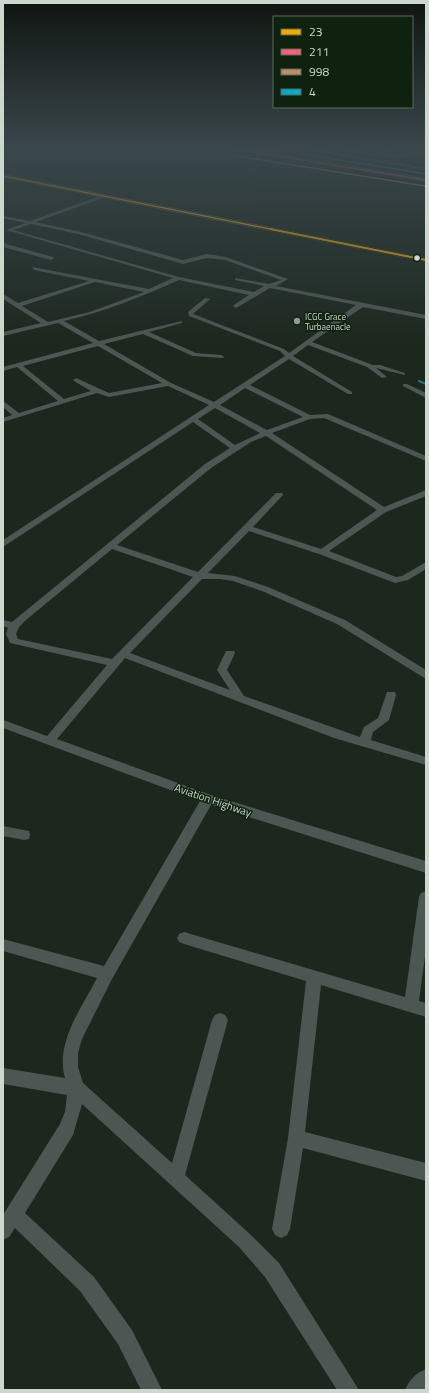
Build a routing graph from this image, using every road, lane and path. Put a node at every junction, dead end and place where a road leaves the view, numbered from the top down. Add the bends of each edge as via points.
1 (53, 215) edge
2 (199, 215) edge
3 (3, 217) edge
4 (32, 223) junction
5 (6, 231) edge
6 (3, 245) edge
7 (125, 246) junction
8 (11, 248) junction
9 (3, 251) edge
10 (100, 256) junction
11 (51, 258) dead end
12 (426, 260) edge
13 (34, 268) dead end
14 (178, 278) junction
15 (237, 279) dead end
16 (96, 280) junction
17 (269, 286) junction
18 (150, 291) junction
19 (254, 294) junction
20 (3, 296) edge
21 (207, 299) dead end
22 (18, 305) junction
23 (361, 305) junction
24 (236, 306) dead end
25 (426, 317) edge
26 (59, 321) junction
27 (180, 322) dead end
28 (47, 324) junction
29 (144, 332) junction
30 (3, 334) edge
31 (308, 343) junction
32 (97, 344) junction
33 (299, 348) junction
34 (282, 350) junction
35 (289, 356) junction
36 (221, 357) dead end
37 (18, 365) junction
38 (372, 366) junction
39 (3, 369) edge
40 (403, 374) dead end
41 (384, 377) dead end
42 (76, 380) dead end
43 (169, 384) junction
44 (245, 385) junction
45 (405, 385) dead end
46 (97, 391) junction
47 (350, 393) dead end
48 (426, 396) edge
49 (64, 402) junction
50 (3, 403) edge
51 (215, 405) junction
52 (18, 416) junction
53 (309, 417) junction
54 (193, 419) junction
55 (3, 420) edge
56 (268, 434) junction
57 (234, 448) junction
58 (426, 459) edge
59 (426, 493) edge
60 (279, 495) dead end
61 (383, 510) junction
62 (248, 528) junction
63 (3, 544) edge
64 (110, 545) junction
65 (322, 552) junction
66 (426, 565) edge
67 (201, 576) junction
68 (3, 624) edge
69 (14, 626) junction
70 (230, 653) dead end
71 (123, 654) junction
72 (114, 663) junction
73 (426, 674) edge
74 (391, 695) dead end
75 (241, 699) junction
76 (3, 724) edge
77 (48, 741) junction
78 (364, 743) junction
79 (426, 761) edge
80 (208, 799) junction
81 (3, 831) edge
82 (24, 835) dead end
83 (426, 867) edge
84 (426, 897) edge
85 (184, 938) dead end
86 (3, 945) edge
87 (108, 974) junction
88 (314, 978) junction
89 (411, 1006) junction
90 (426, 1010) edge
91 (220, 1020) dead end
92 (3, 1076) edge
93 (76, 1088) junction
94 (296, 1138) junction
95 (426, 1172) edge
96 (176, 1178) junction
97 (13, 1214) junction
98 (281, 1229) dead end
99 (3, 1231) edge
100 (426, 1379) edge
101 (152, 1390) edge
102 (349, 1390) edge
103 (415, 1390) edge

1 - 4 street
2 - 12 main road
3 - 4 street
4 - 5 street
4 - 7 street
5 - 10 street
6 - 8 street
7 - 10 street
7 - 17 street via 183,262 206,256 226,259 285,279 279,284
8 - 9 street
8 - 11 street
10 - 14 street
13 - 16 street
14 - 18 street
14 - 19 street
15 - 17 street
16 - 18 street
16 - 22 street
17 - 19 street
17 - 23 street
18 - 26 street via 121,303
19 - 24 street
20 - 22 street
21 - 34 street via 190,313 191,315
22 - 28 street
23 - 25 street
23 - 31 street
26 - 28 street
26 - 32 street
27 - 29 street
28 - 30 street
29 - 32 street
29 - 36 street via 196,355
31 - 33 street
31 - 38 street
32 - 37 street
32 - 43 street
33 - 34 street
33 - 35 street
34 - 35 street
35 - 44 street
35 - 47 street
37 - 39 street
37 - 49 street
38 - 40 street
38 - 41 street via 371,369
42 - 46 street
43 - 46 street via 120,394
43 - 51 street
44 - 51 street
44 - 53 street
45 - 48 street
46 - 49 street
49 - 52 street
50 - 52 street
51 - 54 street
51 - 56 street
52 - 55 street
53 - 56 street
53 - 58 street via 325,416 335,419
54 - 57 street
54 - 63 street
56 - 57 street via 248,440
56 - 61 street
57 - 64 street
59 - 61 street
60 - 62 street
61 - 65 street
62 - 65 street
62 - 67 street
64 - 67 street
64 - 69 street
65 - 66 street via 395,580 404,578
67 - 71 street
67 - 73 street via 235,579 341,622
68 - 69 street
69 - 72 street via 11,634 14,641
70 - 75 street via 222,670
71 - 72 street
71 - 75 street
72 - 77 street
74 - 78 street via 383,720 368,730
75 - 78 street
76 - 77 street, Aviation Highway
77 - 80 street, Aviation Highway
78 - 79 street
80 - 83 street, Aviation Highway
80 - 87 street
81 - 82 street
84 - 89 street
85 - 88 street
86 - 87 street
87 - 93 street via 75,1037 70,1053 70,1067
88 - 89 street
88 - 94 street
89 - 90 street
91 - 96 street
92 - 93 street
93 - 96 street
93 - 97 street via 73,1112 67,1129
94 - 95 street
94 - 98 street
96 - 102 street via 245,1241 272,1270
97 - 99 street
97 - 101 street via 87,1284 125,1337
100 - 103 street

